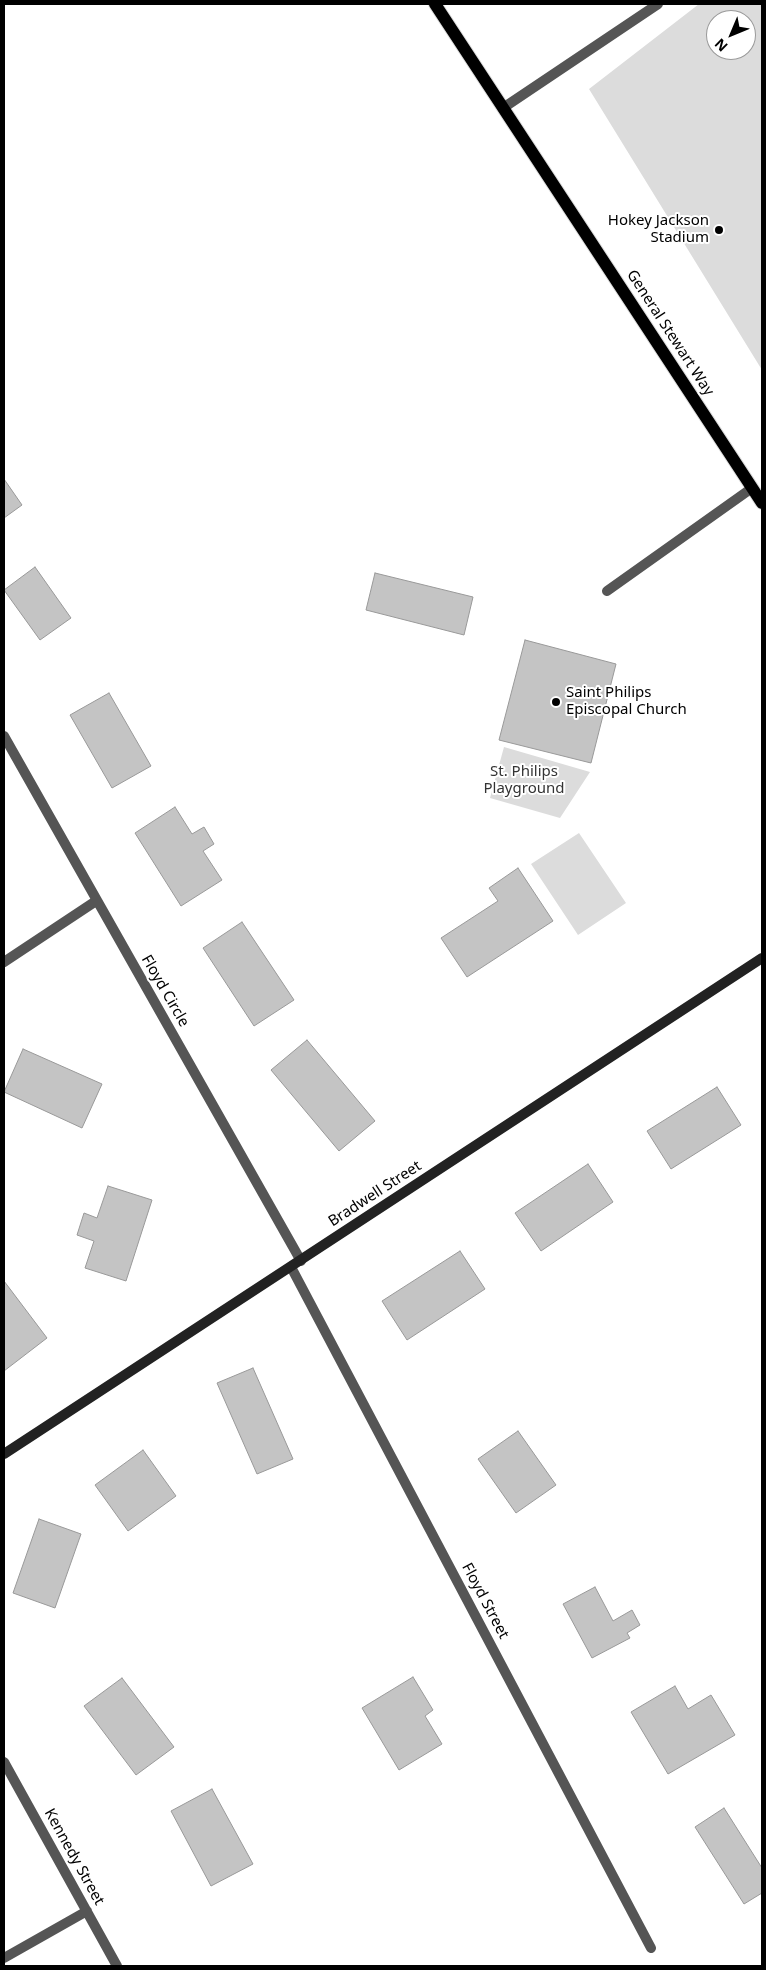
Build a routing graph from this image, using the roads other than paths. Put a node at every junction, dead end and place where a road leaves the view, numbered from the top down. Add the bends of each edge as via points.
1 (435, 4) edge
2 (658, 4) edge
3 (503, 108) junction
4 (752, 488) junction
5 (762, 503) edge
6 (607, 592) dead end
7 (4, 736) edge
8 (96, 901) junction
9 (762, 958) edge
10 (4, 962) edge
11 (302, 1261) junction
12 (292, 1267) junction
13 (4, 1454) edge
14 (4, 1762) edge
15 (87, 1911) junction
16 (651, 1948) dead end
17 (4, 1958) edge
18 (117, 1966) edge

1 - 3 main road, General Stewart Way
2 - 3 street
3 - 4 main road, General Stewart Way
4 - 5 main road, General Stewart Way
4 - 6 street
7 - 8 street, Floyd Circle
8 - 10 street
8 - 11 street, Floyd Circle
9 - 11 street, Bradwell Street
11 - 12 street, Bradwell Street
12 - 13 street, Bradwell Street
12 - 16 street, Floyd Street
14 - 15 street, Kennedy Street
15 - 17 street
15 - 18 street, Kennedy Street

